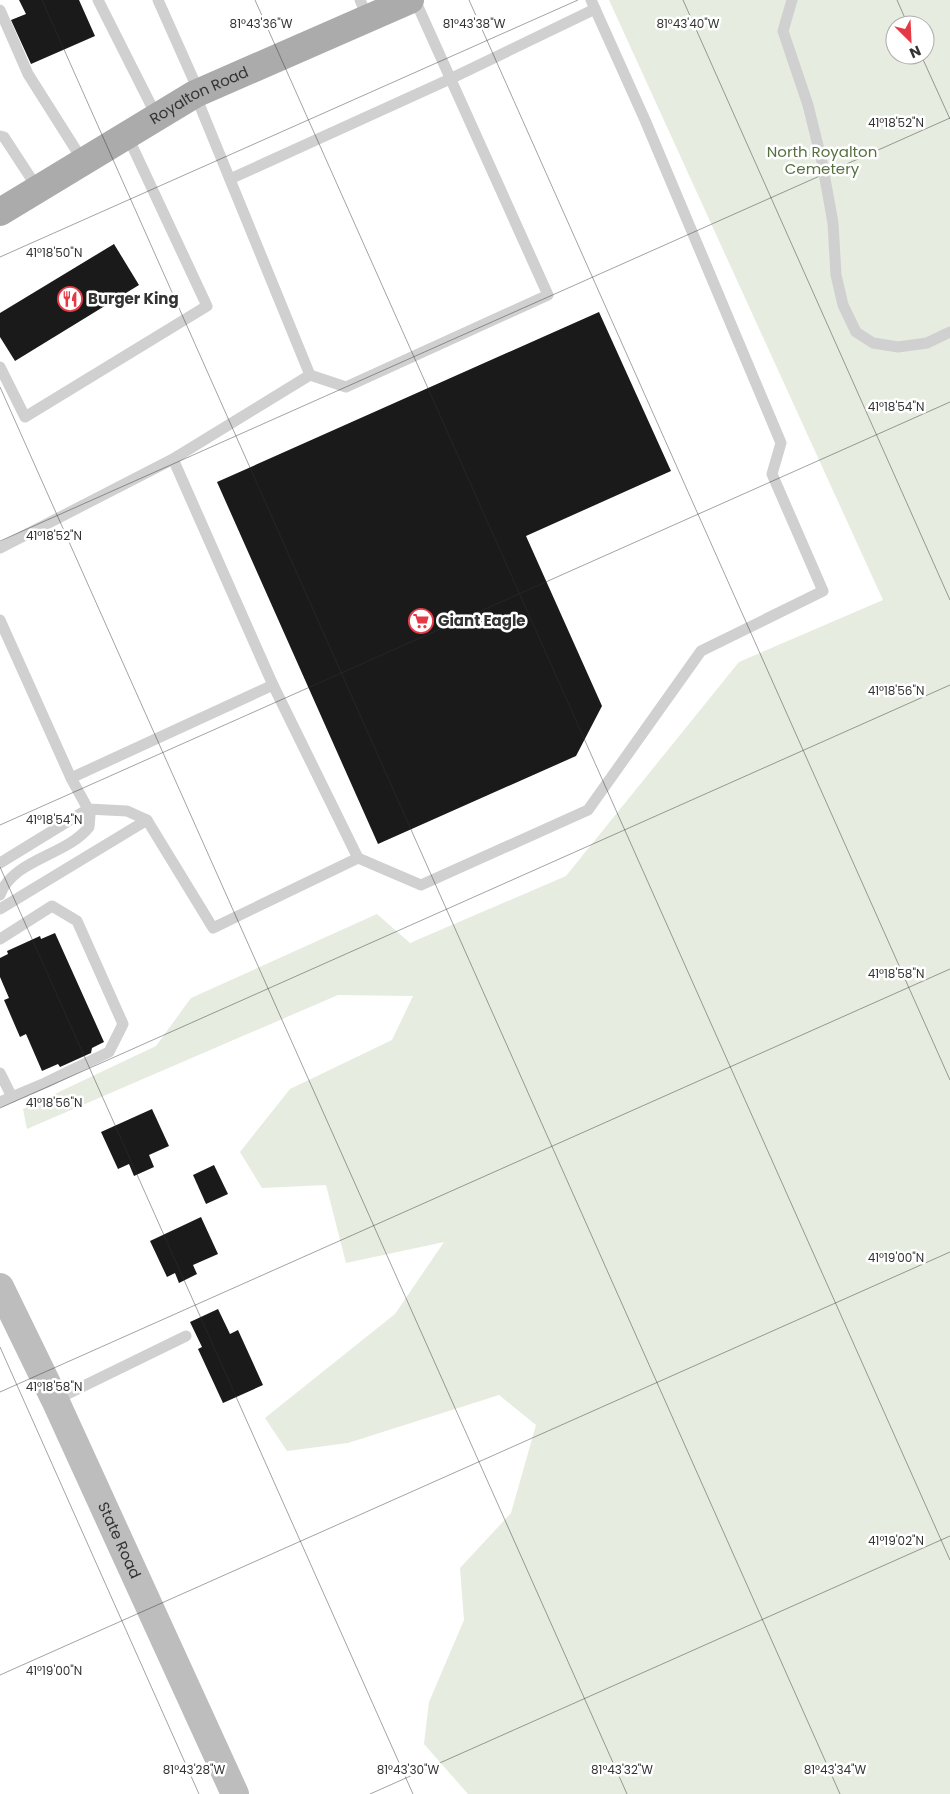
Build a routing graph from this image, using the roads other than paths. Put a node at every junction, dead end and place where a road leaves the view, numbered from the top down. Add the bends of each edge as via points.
1 (98, 0) edge
2 (158, 0) edge
3 (410, 0) edge
4 (414, 0) edge
5 (792, 0) edge
6 (593, 4) edge
7 (364, 9) edge
8 (0, 10) edge
9 (450, 80) junction
10 (197, 93) junction
11 (157, 117) junction
12 (128, 135) junction
13 (0, 136) edge
14 (84, 162) junction
15 (230, 179) junction
16 (38, 189) junction
17 (0, 212) edge
18 (950, 332) edge
19 (0, 367) edge
20 (310, 375) junction
21 (173, 459) junction
22 (0, 548) edge
23 (0, 620) edge
24 (273, 685) junction
25 (71, 778) junction
26 (88, 809) junction
27 (147, 820) junction
28 (358, 858) junction
29 (0, 863) edge
30 (0, 895) edge
31 (0, 909) edge
32 (0, 939) edge
33 (0, 1074) edge
34 (12, 1097) junction
35 (0, 1102) edge
36 (0, 1287) edge
37 (186, 1336) dead end
38 (55, 1400) junction
39 (235, 1794) edge

1 - 11 lane
2 - 10 lane
3 - 7 main road, Royalton Road
4 - 9 lane
5 - 18 lane via 783,31 808,105 822,162 843,306 856,332 873,344 927,343
6 - 9 lane
6 - 28 lane via 781,443 772,474 823,591 701,651 588,810 421,885
7 - 10 main road, Royalton Road
8 - 14 lane via 28,74
9 - 15 lane
9 - 20 lane via 548,295 346,387
10 - 11 main road, Royalton Road
10 - 15 lane
11 - 12 main road, Royalton Road
12 - 14 main road, Royalton Road
12 - 19 lane via 208,306 24,417
13 - 16 lane via 4,137
14 - 16 main road, Royalton Road
15 - 20 lane
16 - 17 main road, Royalton Road
20 - 21 lane
21 - 22 lane
21 - 24 lane
23 - 25 lane
24 - 25 lane
24 - 28 lane
25 - 26 lane
26 - 27 lane via 127,811
26 - 29 lane
26 - 30 lane via 88,827 84,832 26,867 4,886
27 - 28 lane via 213,928
27 - 31 lane
32 - 34 lane via 52,906 77,921 123,1024 109,1052
33 - 34 lane
34 - 35 lane
36 - 38 main road, State Road
37 - 38 lane
38 - 39 main road, State Road

